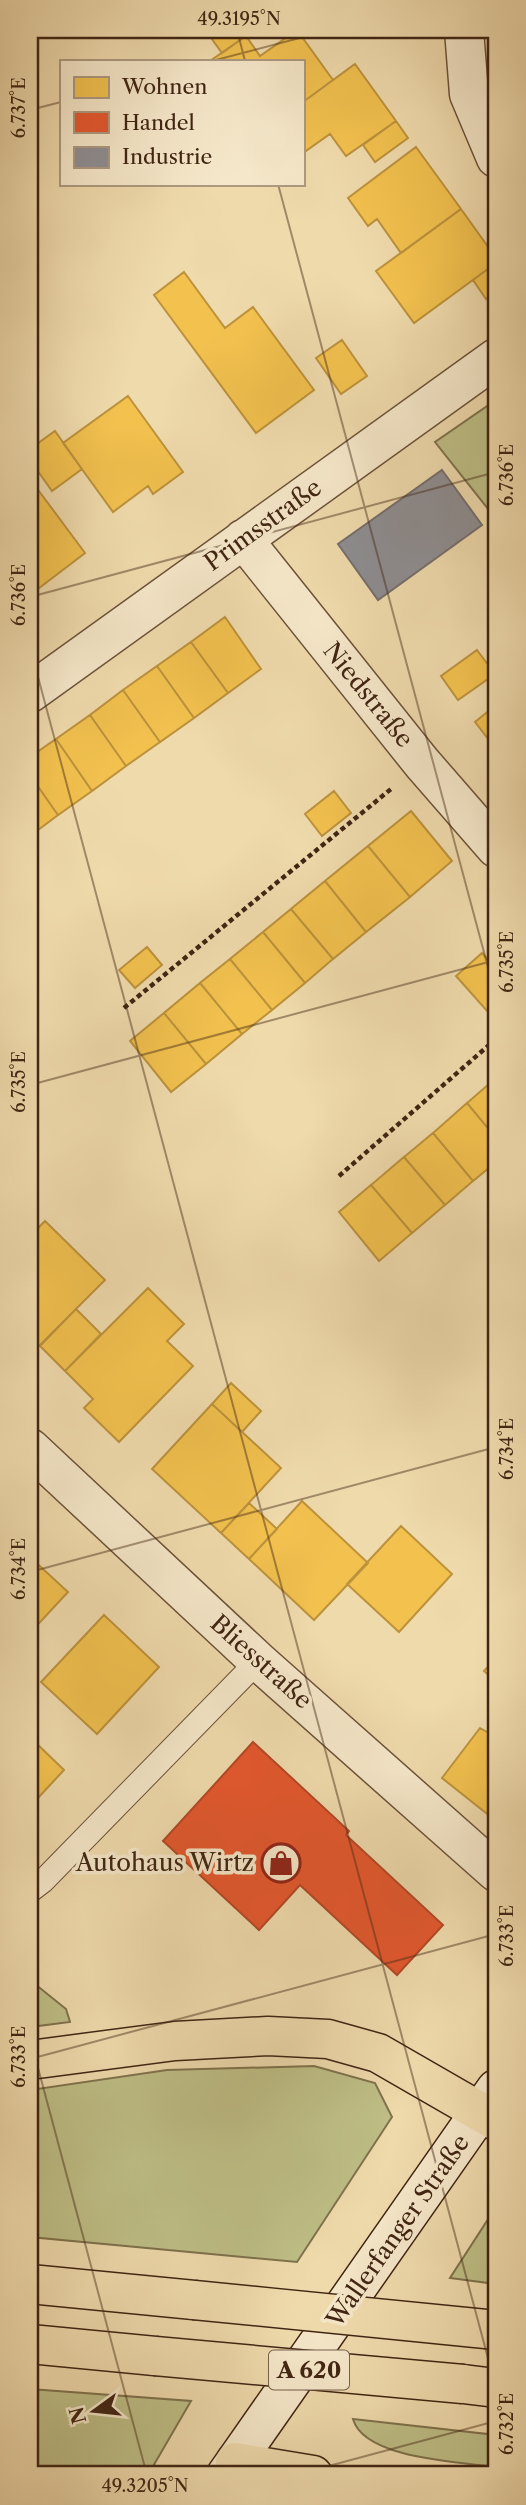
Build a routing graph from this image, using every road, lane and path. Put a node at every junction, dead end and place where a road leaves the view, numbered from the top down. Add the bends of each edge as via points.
1 (464, 30) edge
2 (496, 158) edge
3 (496, 358) edge
4 (243, 539) junction
5 (30, 693) edge
6 (422, 763) junction
7 (496, 848) edge
8 (124, 1008) dead end
9 (496, 1039) edge
10 (339, 1176) dead end
11 (30, 1448) edge
12 (258, 1661) junction
13 (496, 1872) edge
14 (30, 1891) edge
15 (30, 2060) edge
16 (491, 2107) edge
17 (30, 2284) edge
18 (496, 2330) edge
19 (30, 2344) edge
20 (480, 2386) edge
21 (231, 2469) edge
22 (313, 2475) edge

1 - 2 street via 469,94
3 - 4 street, Primsstraße
4 - 5 street, Primsstraße
4 - 6 street, Niedstraße
6 - 7 street, Niedstraße
6 - 8 path
9 - 10 path
11 - 12 street, Bliesstraße
12 - 13 street, Bliesstraße
12 - 14 lane
15 - 16 highway via 175,2042 268,2036 328,2039 378,2053
16 - 21 street, Wallerfanger Straße
17 - 18 highway, A 620, bridge
19 - 20 highway, A 620, bridge
21 - 22 highway

